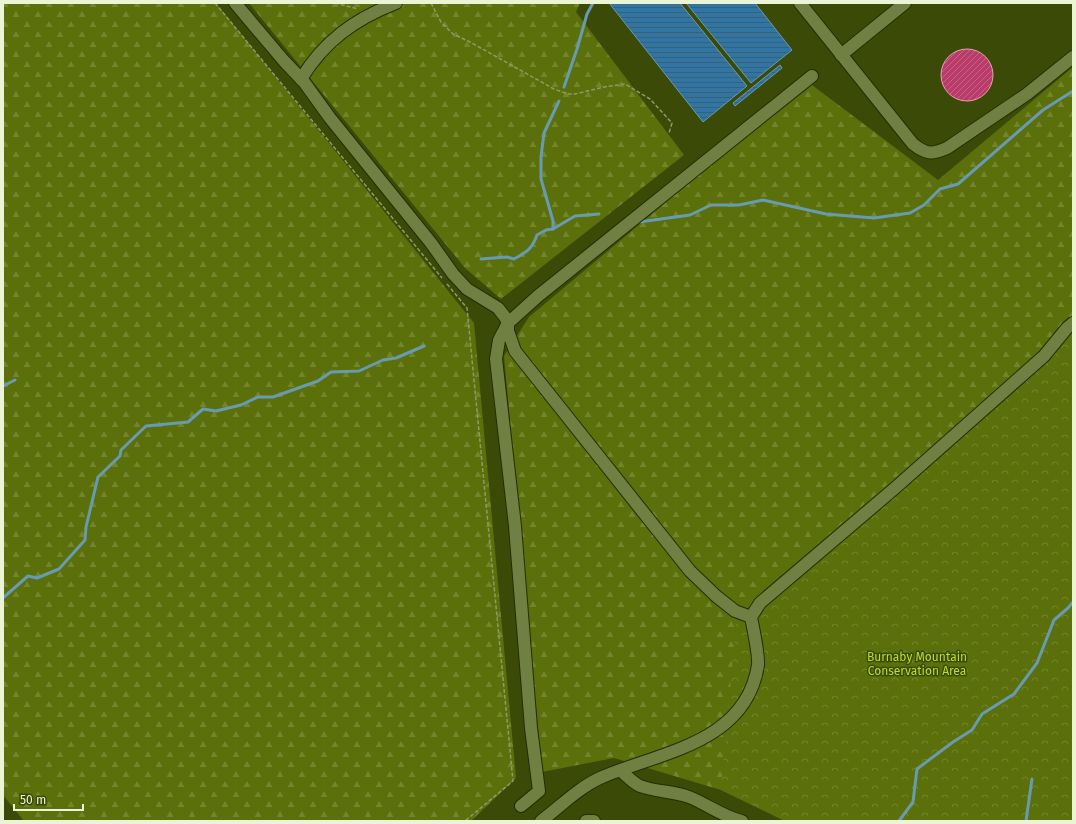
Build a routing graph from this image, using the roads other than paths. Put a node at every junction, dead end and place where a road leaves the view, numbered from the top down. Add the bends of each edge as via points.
1 (235, 3) edge
2 (396, 3) edge
3 (800, 3) edge
4 (905, 3) edge
5 (842, 55) junction
6 (1073, 57) edge
7 (812, 76) dead end
8 (301, 79) junction
9 (508, 323) junction
10 (1073, 323) edge
11 (751, 617) junction
12 (622, 771) junction
13 (520, 806) dead end
14 (541, 821) edge
15 (586, 821) edge
16 (594, 821) edge
17 (742, 821) edge

1 - 8 lane
2 - 8 lane via 370,14 347,28 311,62
3 - 5 lane
4 - 5 lane
5 - 6 lane via 913,144 930,153 947,148 1027,94
7 - 9 lane via 550,286
8 - 9 lane via 453,274 467,290 498,308
9 - 11 lane via 508,331 515,350 690,571 735,611
9 - 13 lane via 499,340 496,359 515,526 531,728 539,791
10 - 11 lane via 1044,356 760,603
11 - 12 lane via 758,664 749,693 734,715 716,731 691,745
12 - 14 lane via 599,779 582,789
12 - 17 lane via 640,786 687,796
15 - 16 lane

